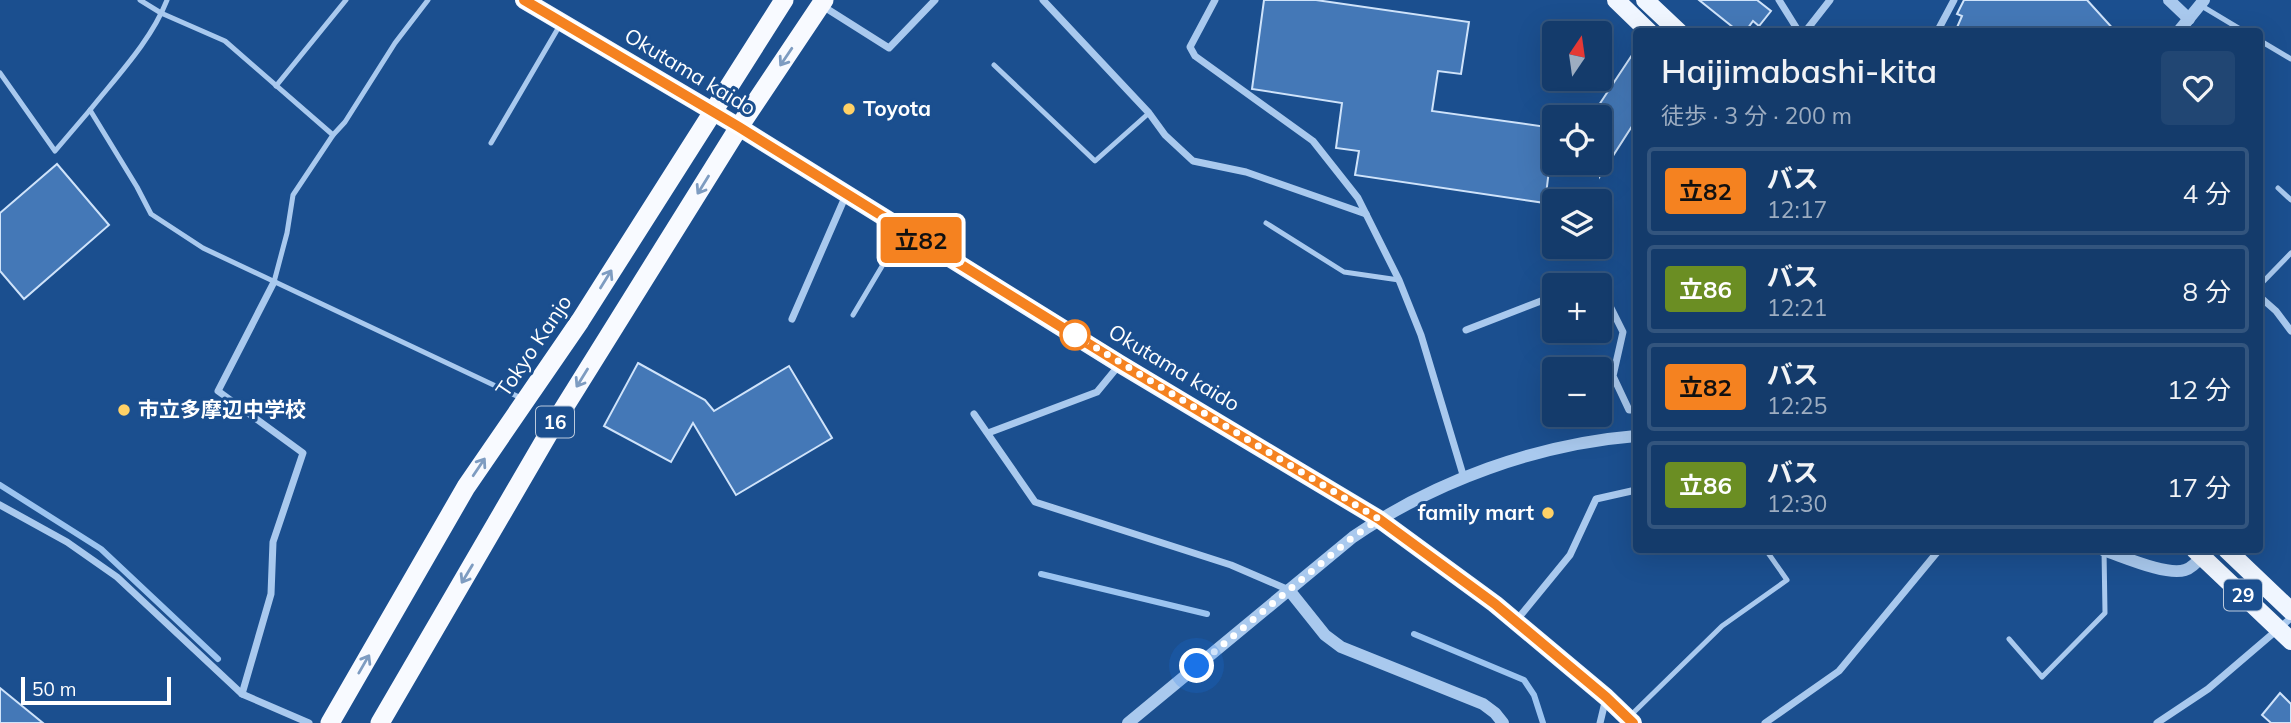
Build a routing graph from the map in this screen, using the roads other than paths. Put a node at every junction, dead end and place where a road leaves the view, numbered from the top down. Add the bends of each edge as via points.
1 (140, 0) edge
2 (167, 0) edge
3 (346, 0) edge
4 (428, 0) edge
5 (524, 0) edge
6 (784, 0) edge
7 (935, 0) edge
8 (1043, 0) edge
9 (1215, 0) edge
10 (1645, 0) edge
11 (1779, 0) edge
12 (1830, 0) edge
13 (1954, 0) edge
14 (2169, 0) edge
15 (822, 2) edge
16 (2202, 2) edge
17 (1627, 4) edge
18 (161, 13) junction
19 (2189, 19) junction
20 (562, 23) junction
21 (1646, 28) edge
22 (1675, 28) edge
23 (1796, 28) edge
24 (1808, 28) edge
25 (1939, 28) edge
26 (2181, 28) edge
27 (2239, 28) edge
28 (2263, 42) edge
29 (2291, 59) edge
30 (994, 65) dead end
31 (0, 72) edge
32 (276, 86) junction
33 (90, 110) junction
34 (711, 112) junction
35 (1149, 113) junction
36 (739, 127) junction
37 (333, 135) junction
38 (491, 143) dead end
39 (2278, 188) dead end
40 (847, 194) junction
41 (2291, 200) edge
42 (1366, 214) junction
43 (1266, 223) dead end
44 (904, 229) junction
45 (2291, 253) edge
46 (1399, 280) junction
47 (274, 282) junction
48 (2263, 282) edge
49 (2263, 300) edge
50 (1542, 301) edge
51 (1612, 310) edge
52 (853, 315) dead end
53 (792, 319) dead end
54 (1466, 330) dead end
55 (2291, 331) edge
56 (1121, 364) junction
57 (525, 401) junction
58 (1633, 410) edge
59 (974, 414) dead end
60 (988, 433) junction
61 (1633, 436) edge
62 (1464, 478) junction
63 (1633, 491) edge
64 (0, 505) edge
65 (1379, 519) junction
66 (1768, 553) edge
67 (1937, 553) edge
68 (2103, 553) edge
69 (2112, 553) edge
70 (2199, 553) edge
71 (2230, 553) edge
72 (1289, 590) junction
73 (2291, 611) edge
74 (1516, 622) junction
75 (2287, 630) edge
76 (2009, 639) dead end
77 (242, 694) junction
78 (1606, 697) junction
79 (1631, 721) edge
80 (309, 723) edge
81 (330, 723) edge
82 (380, 723) edge
83 (1128, 723) edge
84 (1503, 723) edge
85 (1600, 723) edge
86 (1765, 723) edge
87 (2157, 723) edge

1 - 18 lane
2 - 18 lane
3 - 32 lane
4 - 37 lane
5 - 20 main road, Okutama kaido
6 - 34 highway, Tokyo Kanjo / 16
7 - 15 street via 889,48
8 - 35 street
9 - 42 street via 1190,47 1195,56 1313,141
10 - 22 main road
11 - 23 street
12 - 24 street
13 - 25 street
14 - 19 street
15 -> 36 highway, 16
16 - 19 street
16 - 27 lane
17 - 21 main road
18 - 32 lane via 225,41
18 - 33 lane
19 - 26 street
20 - 34 main road, Okutama kaido
20 - 38 lane
28 - 29 lane
30 - 35 lane via 1095,161
31 - 33 lane via 55,151
32 - 37 lane
33 - 47 lane via 151,214 203,247
34 - 36 main road, Okutama kaido
57 -> 34 highway, Tokyo Kanjo / 16
35 - 42 street via 1193,161 1245,172
36 - 40 main road, Okutama kaido
36 -> 82 highway, 16 via 557,419
37 - 47 lane via 293,195
39 - 41 lane
40 - 44 main road, Okutama kaido
40 - 53 street
42 - 46 street
43 - 46 lane via 1344,272
44 - 52 lane
44 - 56 main road, Okutama kaido
45 - 48 lane
46 - 62 street via 1431,362
47 - 57 lane
47 - 77 street via 218,391 303,453 273,542 271,594
49 - 55 street
50 - 54 street
51 - 58 street via 1623,332 1613,376
56 - 60 street via 1097,392
56 - 65 main road, Okutama kaido
81 -> 57 highway, Tokyo Kanjo / 16 via 466,487
59 - 60 street
60 - 72 street via 1034,502 1231,565
61 - 62 street via 1526,457
62 - 65 street
63 - 74 street via 1596,499 1570,555
64 - 77 street via 67,542 117,577
65 - 72 street
65 - 74 main road, Okutama kaido
66 - 79 lane via 1787,580 1722,626
67 - 86 street via 1839,671
68 - 76 lane via 2105,613 2042,677
69 - 70 street via 2176,571 2185,570
70 - 75 main road, 29
71 - 73 main road, 29
72 - 83 street
72 - 84 street via 1336,643 1475,701
74 - 78 main road, Okutama kaido
75 - 87 street
77 - 80 street
78 - 79 main road, Okutama kaido
78 - 85 street

